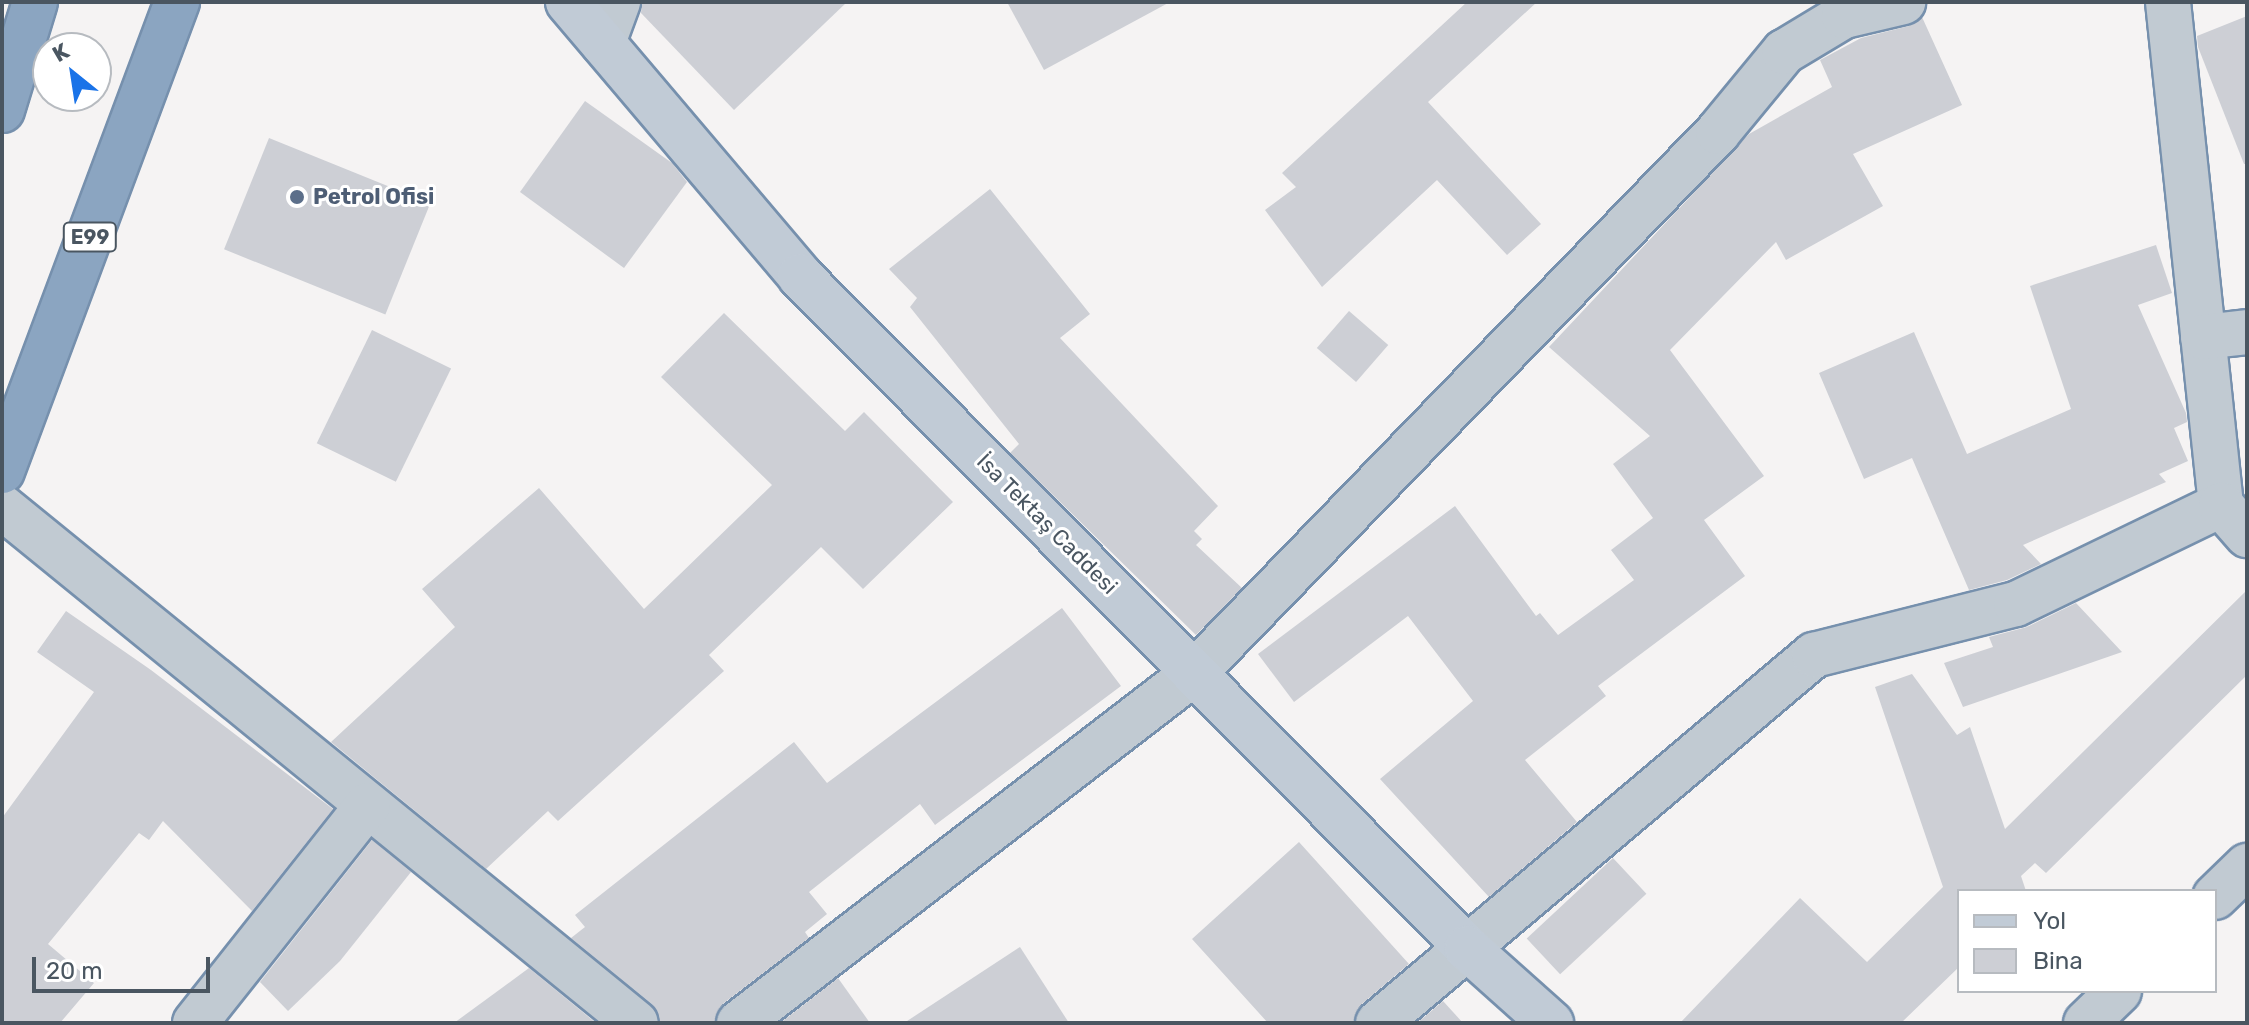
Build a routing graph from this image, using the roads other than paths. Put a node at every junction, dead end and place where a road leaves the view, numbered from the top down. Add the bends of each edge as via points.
1 (177, 2) edge
2 (568, 2) edge
3 (618, 2) edge
4 (1903, 2) edge
5 (2168, 2) edge
6 (23, 8) edge
7 (603, 43) junction
8 (2, 110) edge
9 (2247, 332) edge
10 (2203, 337) junction
11 (2, 471) edge
12 (2, 507) edge
13 (2234, 520) edge
14 (1194, 673) junction
15 (368, 805) junction
16 (2247, 866) edge
17 (2217, 895) edge
18 (1467, 948) junction
19 (2117, 993) edge
20 (195, 1023) edge
21 (636, 1023) edge
22 (739, 1023) edge
23 (1378, 1023) edge
24 (1551, 1023) edge
25 (2086, 1023) edge

1 - 11 highway, E99
2 - 7 street, İsa Tektaş Caddesi
3 - 7 street
4 - 14 street via 1844,16 1784,52 1718,132
5 - 10 street
6 - 8 highway
7 - 14 street, İsa Tektaş Caddesi via 800,276
9 - 10 street
10 - 13 street
12 - 15 street
13 - 18 street via 2016,604 1814,655
14 - 18 street, İsa Tektaş Caddesi
14 - 22 street
15 - 20 street
15 - 21 street
16 - 17 street
18 - 23 street
18 - 24 street, İsa Tektaş Caddesi
19 - 25 street

